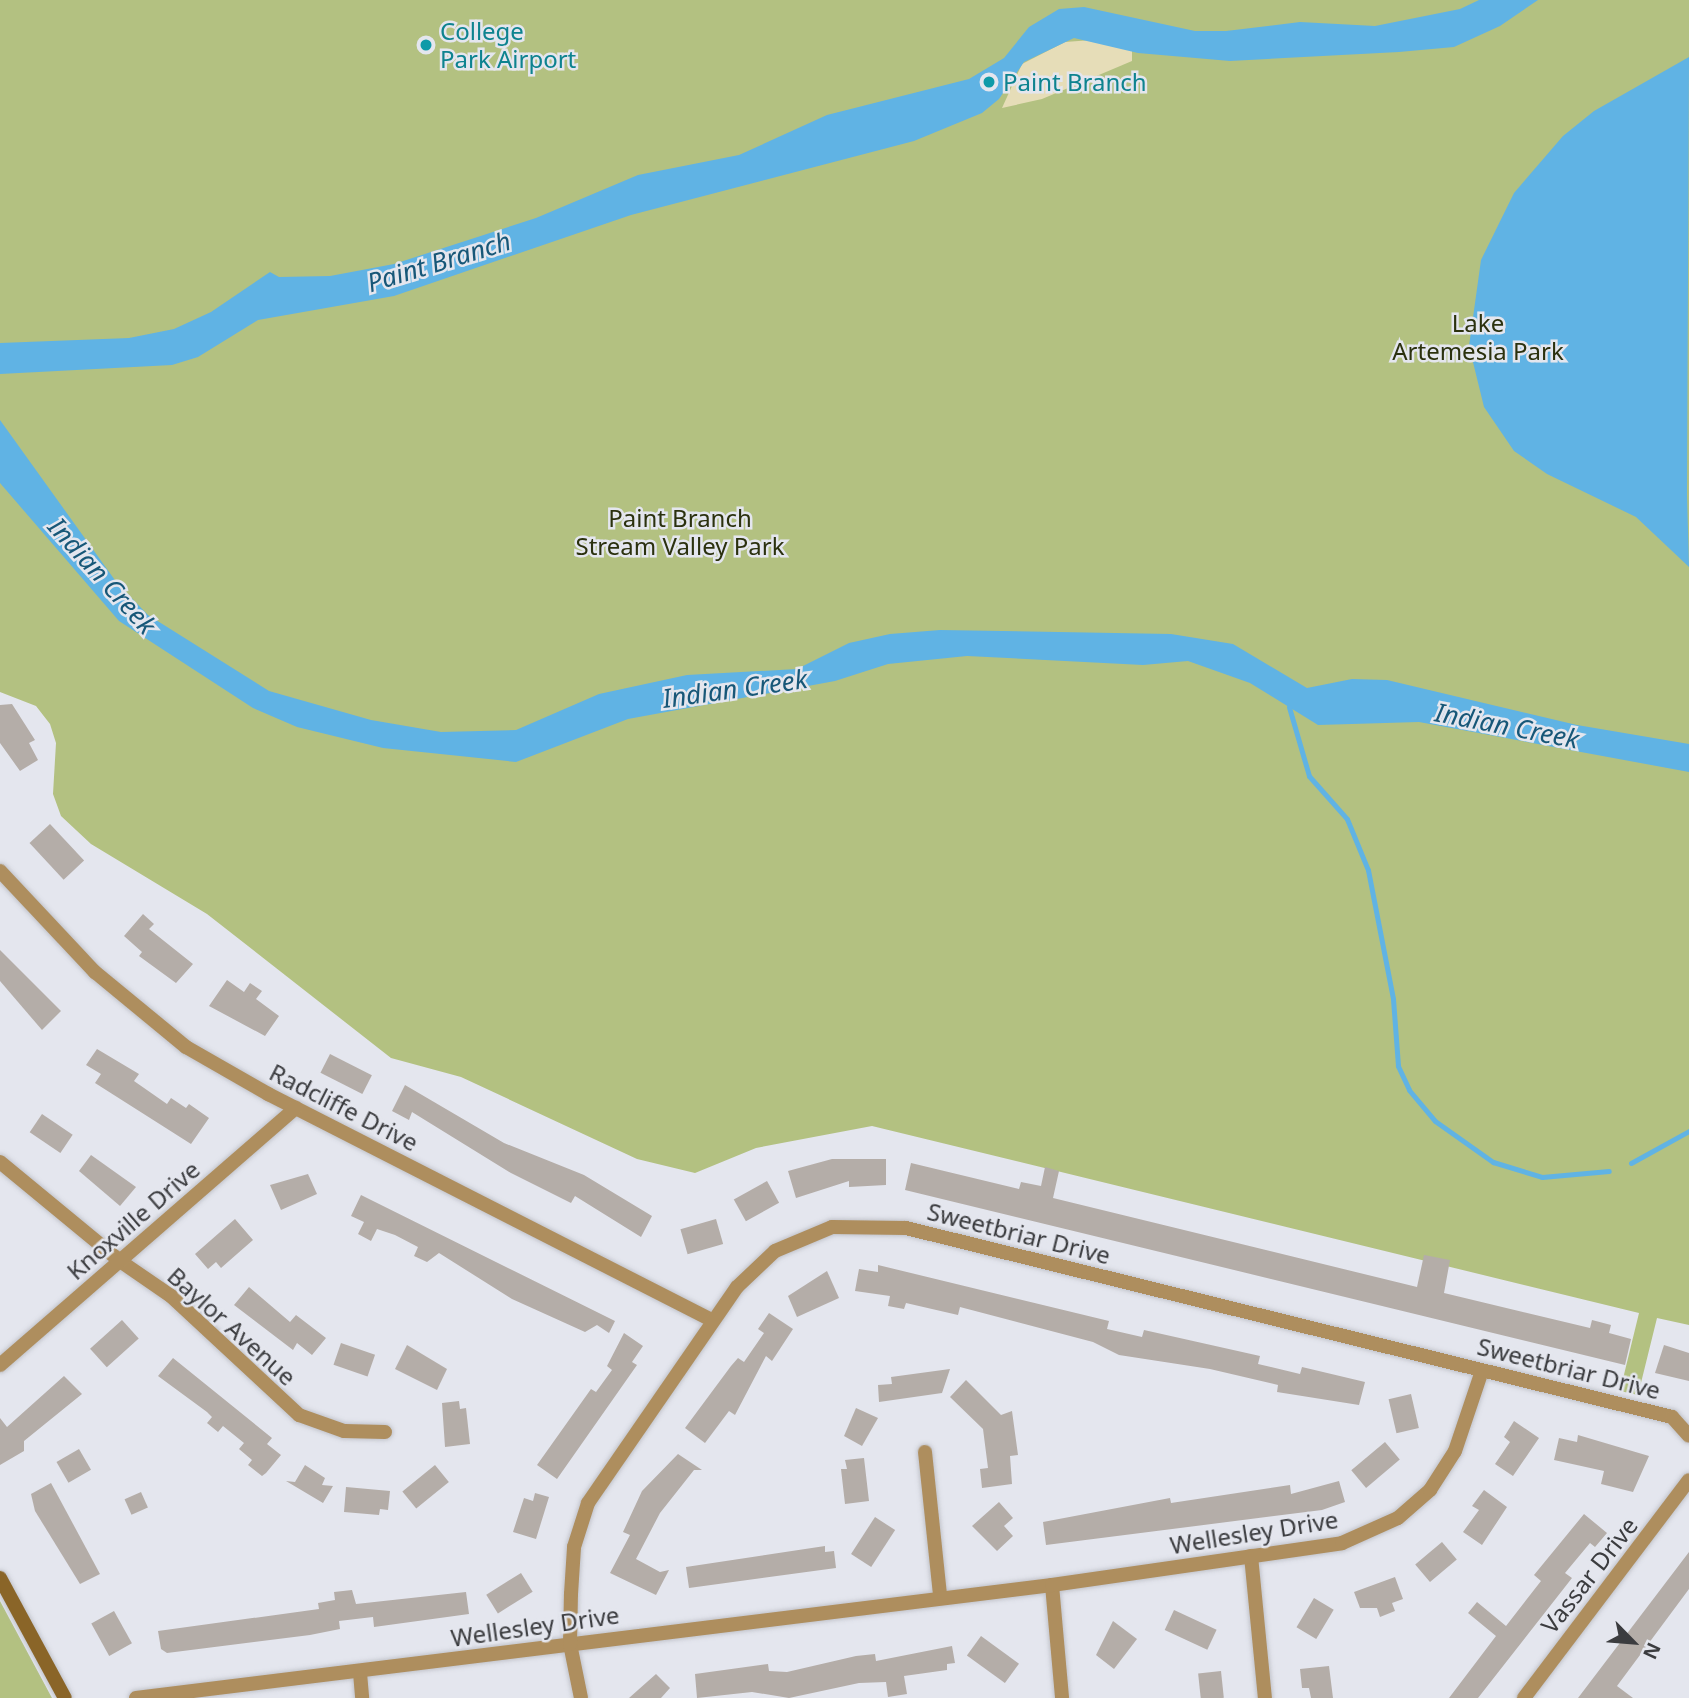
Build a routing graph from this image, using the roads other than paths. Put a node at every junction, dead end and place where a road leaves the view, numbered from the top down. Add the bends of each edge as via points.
1 (0, 871) edge
2 (296, 1108) junction
3 (0, 1161) edge
4 (120, 1261) junction
5 (712, 1320) junction
6 (0, 1365) edge
7 (1482, 1371) junction
8 (385, 1432) dead end
9 (1689, 1436) edge
10 (925, 1451) dead end
11 (1689, 1480) edge
12 (1251, 1556) junction
13 (0, 1578) edge
14 (1052, 1585) junction
15 (940, 1595) junction
16 (570, 1644) junction
17 (360, 1673) junction
18 (65, 1698) edge
19 (136, 1698) edge
20 (362, 1698) edge
21 (581, 1698) edge
22 (1062, 1698) edge
23 (1265, 1698) edge
24 (1524, 1698) edge

1 - 2 street, Radcliffe Drive via 95,972 153,1024
2 - 4 street, Knoxville Drive
2 - 5 street, Radcliffe Drive
3 - 4 street, Baylor Avenue
4 - 6 street, Knoxville Drive
4 - 8 street, Baylor Avenue via 171,1296 299,1415 344,1432
5 - 7 street, Sweetbriar Drive via 775,1251 816,1231 876,1224
5 - 16 street, Sweetbriar Drive via 588,1503 574,1547
7 - 9 street, Sweetbriar Drive via 1672,1417
7 - 12 street, Wellesley Drive via 1455,1451 1415,1505 1381,1528 1342,1543
10 - 15 street
11 - 24 street, Vassar Drive
12 - 14 street, Wellesley Drive
12 - 23 street
13 - 18 street
14 - 15 street, Wellesley Drive
14 - 22 street
15 - 16 street, Wellesley Drive
16 - 17 street, Wellesley Drive
16 - 21 street, Sweetbriar Drive
17 - 19 street, Wellesley Drive
17 - 20 street

